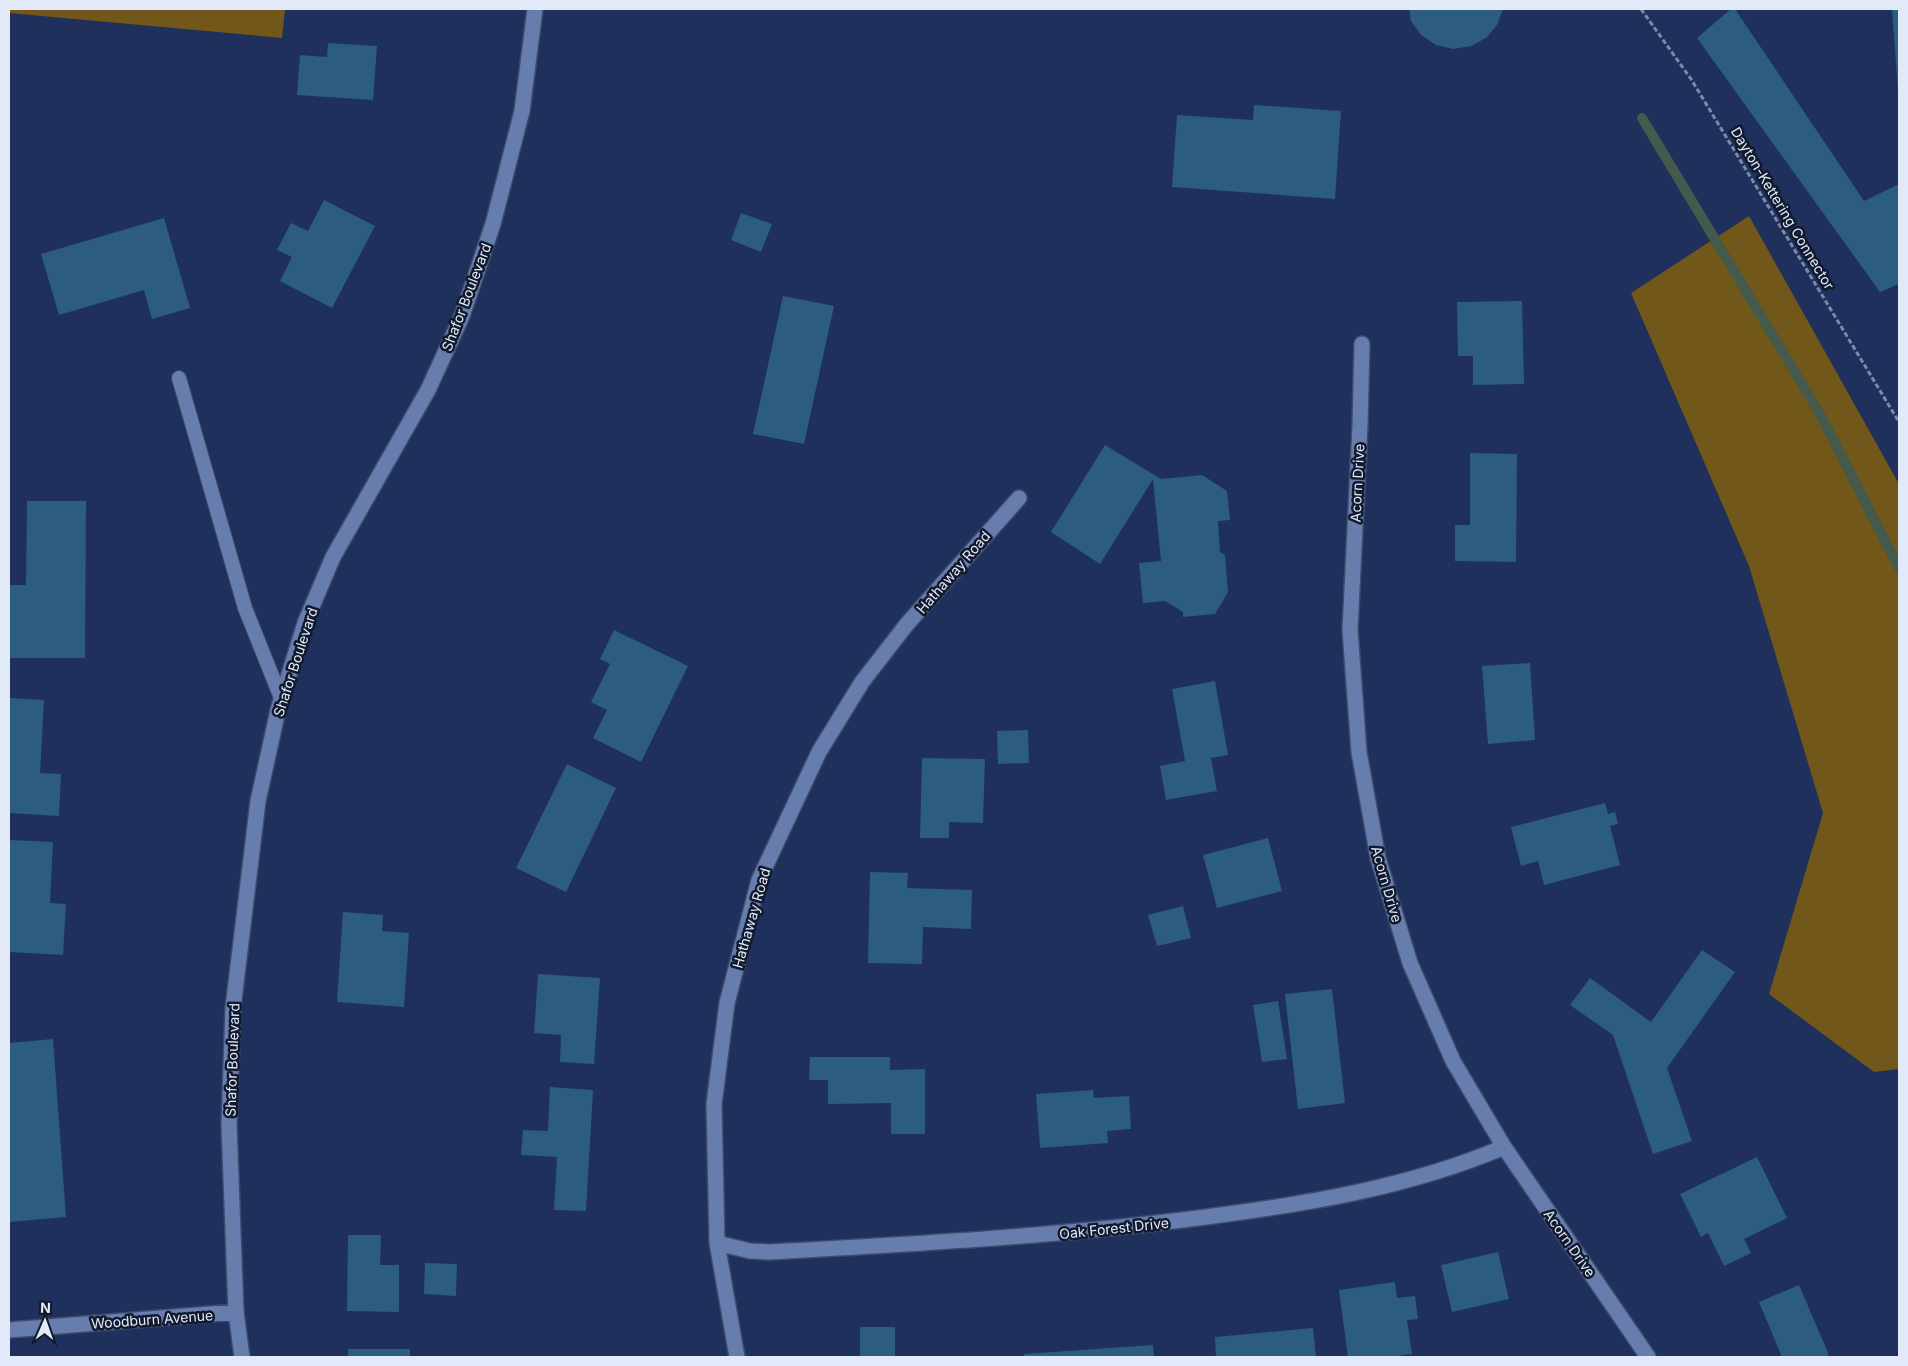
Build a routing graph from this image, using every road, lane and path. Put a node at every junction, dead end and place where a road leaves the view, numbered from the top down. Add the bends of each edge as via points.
1 (535, 9) edge
2 (1641, 9) edge
3 (1362, 344) dead end
4 (179, 378) dead end
5 (1899, 422) edge
6 (1019, 498) dead end
7 (282, 698) junction
8 (1504, 1147) junction
9 (717, 1243) junction
10 (236, 1312) junction
11 (9, 1330) edge
12 (242, 1357) edge
13 (737, 1357) edge
14 (1648, 1357) edge

1 - 7 street, Shafor Boulevard via 522,111 493,224 462,316 428,390 334,557 305,623
2 - 5 path, Dayton-Kettering Connector via 1691,78
3 - 8 street, Acorn Drive via 1350,630 1362,771 1378,858 1410,963 1453,1061
4 - 7 lane via 245,608
6 - 9 street, Hathaway Road via 908,624 862,682 819,752 759,880 727,1003 714,1104
7 - 10 street, Shafor Boulevard via 258,801 233,1008 229,1125
8 - 9 street, Oak Forest Drive via 1468,1162 1354,1194 1122,1228 769,1252
8 - 14 street, Acorn Drive
9 - 13 street, Hathaway Road
10 - 11 street, Woodburn Avenue
10 - 12 street, Shafor Boulevard

